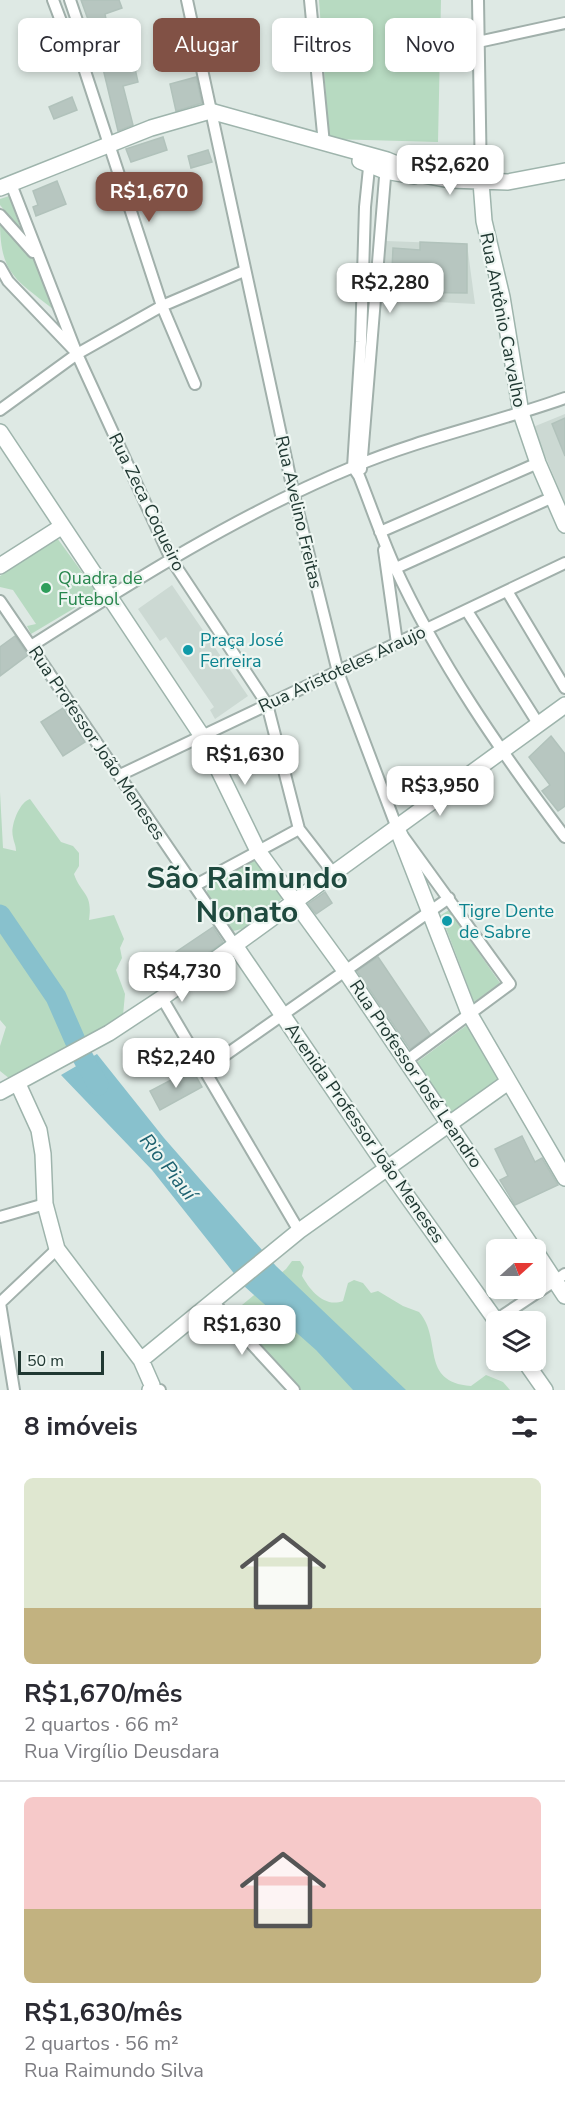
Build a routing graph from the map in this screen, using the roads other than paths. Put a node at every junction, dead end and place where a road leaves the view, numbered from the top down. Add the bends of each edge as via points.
1 (53, 0) edge
2 (70, 0) edge
3 (187, 0) edge
4 (310, 0) edge
5 (478, 0) edge
6 (60, 18) edge
7 (76, 18) edge
8 (565, 23) edge
9 (478, 42) junction
10 (85, 72) edge
11 (210, 111) junction
12 (108, 145) junction
13 (328, 146) junction
14 (369, 160) junction
15 (386, 165) junction
16 (565, 171) edge
17 (481, 182) junction
18 (5, 186) edge
19 (0, 215) edge
20 (38, 256) junction
21 (0, 267) edge
22 (244, 272) junction
23 (162, 306) junction
24 (362, 316) junction
25 (375, 318) junction
26 (77, 354) junction
27 (195, 384) dead end
28 (565, 398) edge
29 (0, 410) edge
30 (521, 413) junction
31 (0, 432) edge
32 (538, 463) junction
33 (358, 468) junction
34 (294, 495) junction
35 (553, 497) junction
36 (565, 525) edge
37 (61, 527) junction
38 (381, 535) junction
39 (171, 559) junction
40 (565, 564) edge
41 (0, 566) edge
42 (396, 568) junction
43 (507, 591) junction
44 (108, 597) junction
45 (0, 601) edge
46 (468, 611) junction
47 (427, 629) junction
48 (397, 643) junction
49 (31, 646) junction
50 (338, 672) junction
51 (565, 688) edge
52 (267, 704) junction
53 (565, 705) edge
54 (539, 725) junction
55 (202, 736) junction
56 (501, 751) junction
57 (120, 775) junction
58 (397, 828) junction
59 (299, 829) junction
60 (565, 837) edge
61 (258, 851) junction
62 (334, 874) junction
63 (194, 886) junction
64 (449, 898) junction
65 (294, 901) junction
66 (430, 911) junction
67 (234, 944) junction
68 (346, 972) junction
69 (162, 998) junction
70 (469, 1013) junction
71 (283, 1016) junction
72 (406, 1061) junction
73 (204, 1070) junction
74 (23, 1081) junction
75 (508, 1082) junction
76 (0, 1092) edge
77 (449, 1123) junction
78 (387, 1168) junction
79 (565, 1178) edge
80 (45, 1204) junction
81 (0, 1217) edge
82 (299, 1230) junction
83 (527, 1239) edge
84 (57, 1249) junction
85 (546, 1263) edge
86 (560, 1278) edge
87 (565, 1296) edge
88 (213, 1302) junction
89 (0, 1303) edge
90 (489, 1311) edge
91 (511, 1311) edge
92 (141, 1360) junction
93 (532, 1371) edge
94 (156, 1389) edge
95 (14, 1390) edge
96 (294, 1390) edge
97 (545, 1390) edge

1 - 6 street
2 - 7 street
3 - 11 street, Rua Avelino Freitas
4 - 13 street
5 - 9 street, Rua Antônio Carvalho
8 - 9 street
9 - 17 street, Rua Antônio Carvalho
10 - 12 street
11 - 12 main road
11 - 13 main road
11 - 22 street, Rua Avelino Freitas
12 - 18 main road
12 - 23 street
13 - 14 main road
14 - 15 main road
14 - 24 street
15 - 17 main road via 405,176
15 - 25 street
16 - 17 main road via 536,178
17 - 30 main road, Rua Antônio Carvalho via 484,221 502,297
18 - 20 street, Rua Zeca Coqueiro
19 - 20 street
20 - 26 street, Rua Zeca Coqueiro
21 - 26 street via 8,281
22 - 23 street
22 - 34 street, Rua Avelino Freitas
23 - 26 street
23 - 27 street
24 - 25 street
24 - 33 street
25 - 33 street
26 - 29 street
26 - 39 street, Rua Zeca Coqueiro
28 - 30 street
30 - 32 main road, Rua Antônio Carvalho
30 - 33 street via 423,441
31 - 37 main road, Rua Professor José Leandro
32 - 35 main road, Rua Antônio Carvalho
32 - 38 street
33 - 34 street
33 - 38 street
34 - 39 street
34 - 50 street, Rua Avelino Freitas
35 - 36 main road, Rua Antônio Carvalho
35 - 42 street
37 - 41 main road
37 - 44 main road, Rua Professor José Leandro
38 - 42 street
38 - 48 street
39 - 44 street
39 - 52 street, Rua Zeca Coqueiro
40 - 43 street, Rua Aristoteles Araujo
42 - 47 street
43 - 46 street, Rua Aristoteles Araujo
43 - 51 street
44 - 49 street
44 - 55 main road, Rua Professor José Leandro
45 - 49 street, Rua Professor João Meneses
46 - 47 street, Rua Aristoteles Araujo
46 - 54 street
47 - 48 street, Rua Aristoteles Araujo
47 - 56 street
48 - 50 street, Rua Aristoteles Araujo
49 - 57 street, Rua Professor João Meneses
50 - 52 street, Rua Aristoteles Araujo
50 - 58 street, Rua Avelino Freitas
52 - 55 street, Rua Aristoteles Araujo
52 - 59 street, Rua Zeca Coqueiro
53 - 54 main road
54 - 56 main road
55 - 57 street, Rua Aristoteles Araujo
55 - 61 main road, Rua Professor José Leandro
56 - 58 main road
56 - 60 street
57 - 63 street, Rua Professor João Meneses
58 - 62 main road
58 - 64 street, Rua Avelino Freitas
58 - 66 main road
59 - 61 street
59 - 62 street
61 - 63 street
61 - 65 main road, Rua Professor José Leandro
62 - 65 main road
63 - 67 street, Rua Professor João Meneses
64 - 66 street
64 - 70 street, Rua Avelino Freitas via 510,984
65 - 67 main road
65 - 68 main road, Rua Professor José Leandro
66 - 68 street
66 - 70 main road
67 - 69 main road
67 - 71 main road, Avenida Professor João Meneses
68 - 71 street
68 - 72 main road, Rua Professor José Leandro
69 - 73 street
69 - 74 main road via 109,1034
70 - 72 street
70 - 75 main road
71 - 73 street
71 - 78 main road, Avenida Professor João Meneses
72 - 77 main road, Rua Professor José Leandro
73 - 82 street
74 - 76 main road
74 - 80 main road via 39,1130
75 - 77 main road
75 - 79 main road
77 - 78 main road
77 - 83 main road, Rua Professor José Leandro
78 - 82 main road
78 - 90 main road, Avenida Professor João Meneses
80 - 81 street
80 - 84 main road
82 - 88 main road
84 - 89 street
84 - 92 main road
85 - 86 main road, Rua Professor José Leandro
86 - 87 main road, Rua Professor José Leandro
86 - 91 street
88 - 92 main road
88 - 96 street
89 - 95 street
92 - 94 main road
93 - 97 main road

